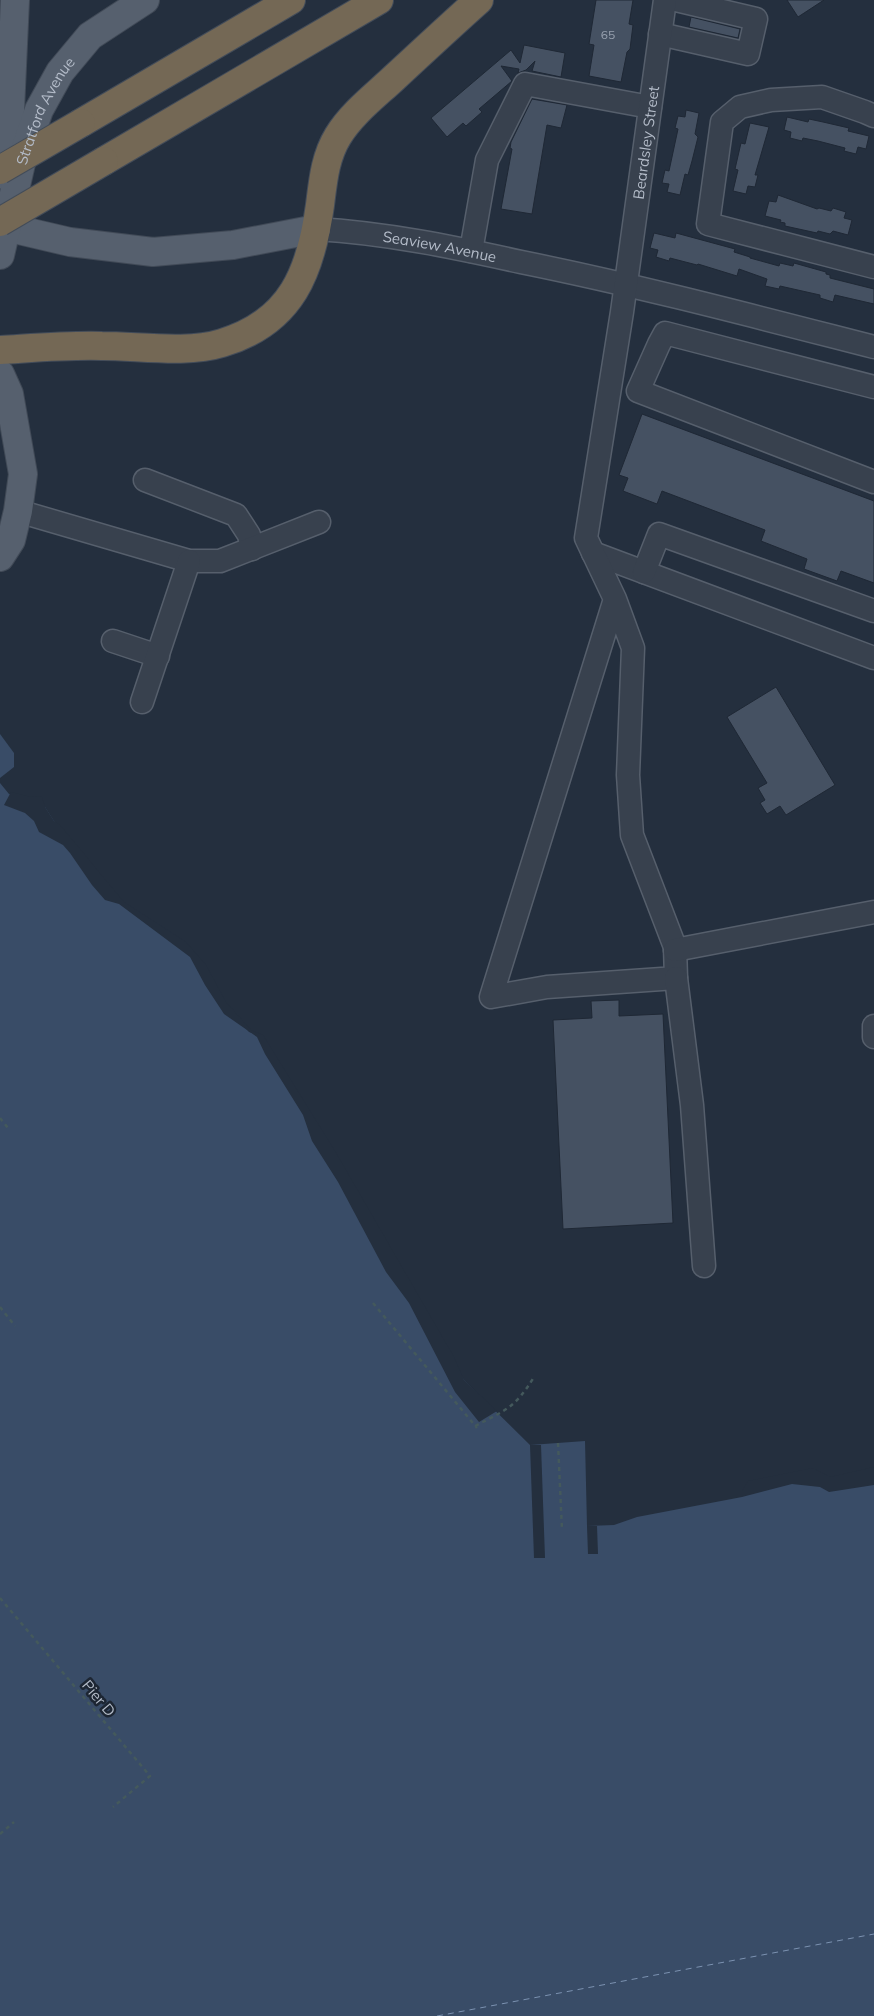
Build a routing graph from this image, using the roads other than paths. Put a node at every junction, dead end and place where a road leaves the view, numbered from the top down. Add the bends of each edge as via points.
1 (15, 0) edge
2 (145, 0) edge
3 (291, 0) edge
4 (379, 0) edge
5 (479, 0) edge
6 (665, 0) edge
7 (676, 0) edge
8 (660, 34) junction
9 (5, 95) edge
10 (650, 107) junction
11 (874, 116) edge
12 (0, 170) edge
13 (2, 224) edge
14 (316, 229) junction
15 (471, 251) junction
16 (0, 255) edge
17 (874, 267) edge
18 (625, 283) junction
19 (874, 347) edge
20 (0, 350) edge
21 (613, 364) junction
22 (647, 371) junction
23 (0, 374) edge
24 (874, 387) edge
25 (145, 480) dead end
26 (874, 482) edge
27 (18, 511) junction
28 (319, 522) dead end
29 (252, 549) junction
30 (593, 553) junction
31 (0, 557) edge
32 (190, 560) junction
33 (644, 572) junction
34 (615, 599) junction
35 (874, 611) edge
36 (113, 641) dead end
37 (158, 656) junction
38 (874, 658) edge
39 (142, 702) dead end
40 (874, 912) edge
41 (675, 950) junction
42 (676, 978) junction
43 (874, 1026) edge
44 (874, 1037) edge
45 (704, 1266) dead end

1 - 9 main road
2 - 13 main road, Stratford Avenue via 90,36 60,72 39,110
3 - 12 highway, bridge
4 - 13 highway, bridge
5 - 14 highway via 369,101 337,137 327,161
6 - 8 street, Beardsley Street
7 - 8 street via 756,19 748,54
8 - 10 street, Beardsley Street
9 - 13 main road
10 - 15 street via 525,84 487,160
10 - 18 street, Beardsley Street
11 - 17 street via 822,97 771,100 740,107 722,122 708,224
13 - 14 main road, Seaview Avenue via 70,242 153,252 233,245
13 - 16 main road, Stratford Avenue
14 - 15 street, Seaview Avenue via 404,238
14 - 20 highway via 306,268 290,297 263,323 233,340 196,347
15 - 18 street, Seaview Avenue
18 - 19 street, Seaview Avenue
18 - 21 street, Beardsley Street
21 - 22 street
21 - 30 street, Beardsley Street via 586,538
22 - 24 street via 665,333
22 - 26 street via 638,391
23 - 27 main road via 9,394 23,474
25 - 29 street via 236,515 249,535
27 - 31 main road via 11,540
27 - 32 street
28 - 29 street
29 - 32 street via 220,561
30 - 33 street
30 - 34 street, Beardsley Street
32 - 37 street
33 - 35 street via 659,534
33 - 38 street
34 - 41 street, Beardsley Street via 633,648 628,775 632,835
34 - 42 street via 490,997 547,987
36 - 37 street
37 - 39 street
40 - 41 street
41 - 42 street, Beardsley Street
42 - 45 street, Beardsley Street via 692,1105
43 - 44 street

